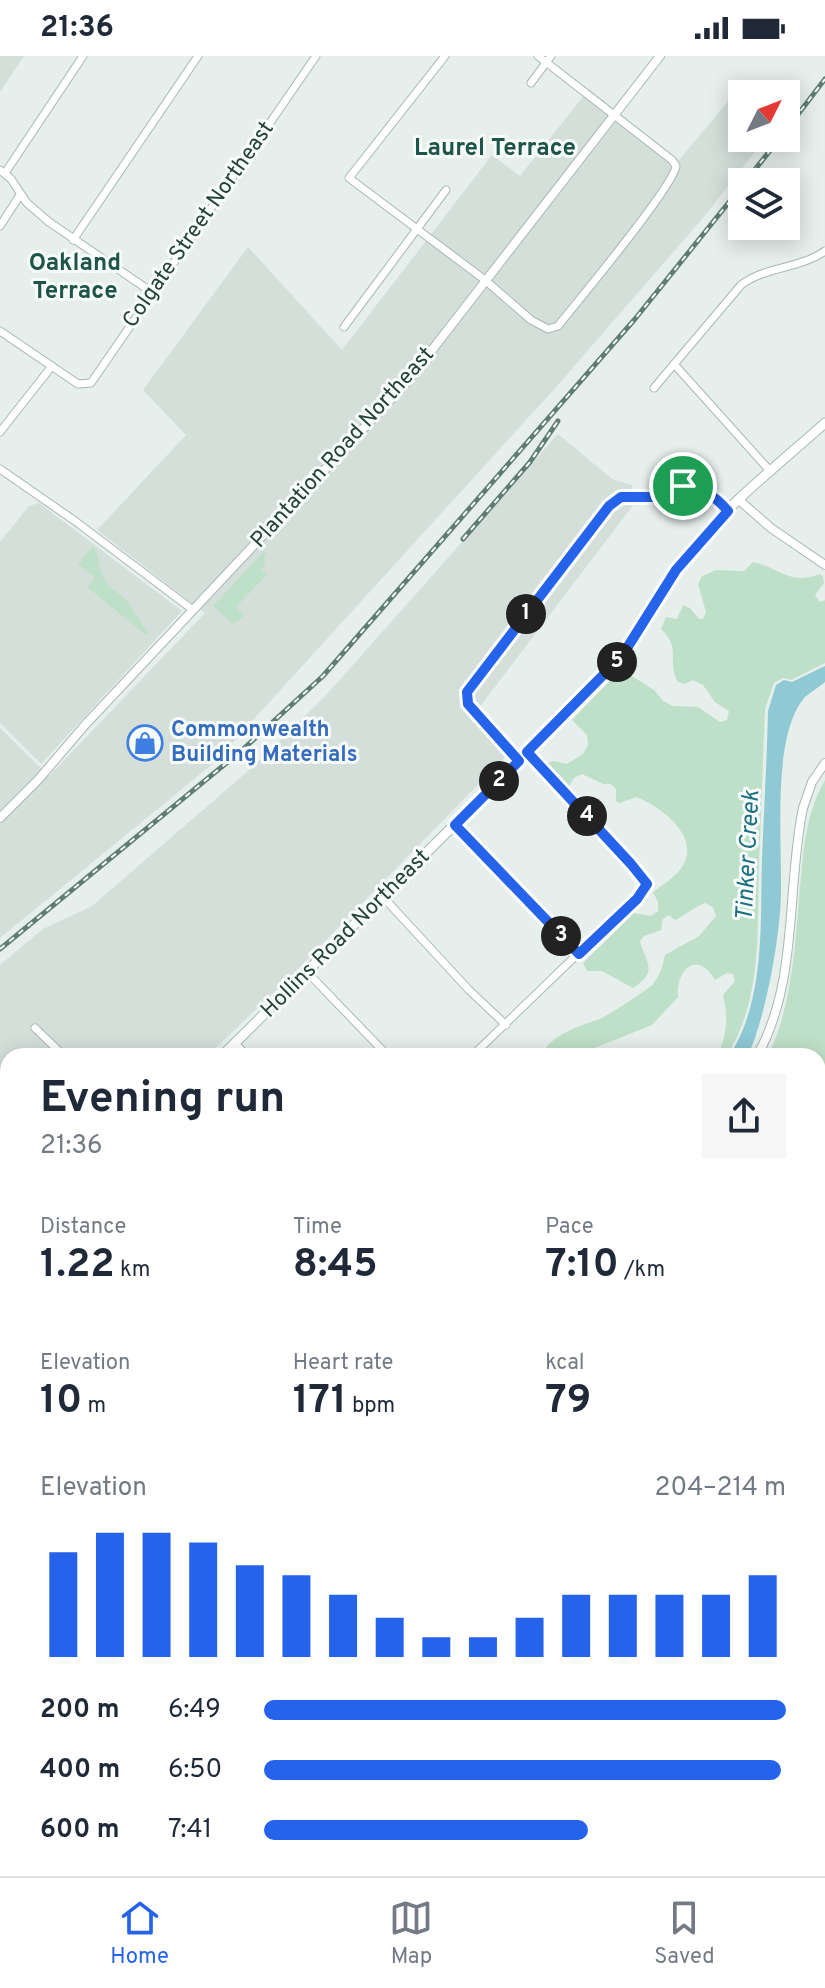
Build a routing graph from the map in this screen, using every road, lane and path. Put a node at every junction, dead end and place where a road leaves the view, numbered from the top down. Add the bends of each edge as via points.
1 (83, 56) edge
2 (198, 56) edge
3 (316, 56) edge
4 (445, 56) edge
5 (538, 56) edge
6 (660, 56) edge
7 (548, 59) edge
8 (531, 83) dead end
9 (614, 115) junction
10 (3, 172) edge
11 (446, 190) dead end
12 (20, 195) junction
13 (0, 226) edge
14 (416, 230) junction
15 (73, 240) junction
16 (825, 251) edge
17 (485, 280) junction
18 (153, 293) junction
19 (344, 327) dead end
20 (0, 331) edge
21 (674, 364) junction
22 (52, 366) junction
23 (654, 388) dead end
24 (825, 423) edge
25 (0, 432) edge
26 (0, 469) edge
27 (771, 472) junction
28 (739, 500) junction
29 (728, 511) junction
30 (825, 565) edge
31 (193, 610) junction
32 (527, 752) junction
33 (519, 761) junction
34 (825, 763) edge
35 (0, 818) edge
36 (455, 825) junction
37 (383, 897) junction
38 (579, 954) junction
39 (308, 973) junction
40 (506, 1025) junction
41 (35, 1028) dead end
42 (235, 1043) junction
43 (56, 1048) edge
44 (230, 1048) edge
45 (240, 1048) edge
46 (380, 1048) edge
47 (481, 1048) edge
48 (761, 1048) edge

1 - 10 street
2 - 15 street
3 - 18 street, Colgate Street Northeast
4 - 14 street via 349,178
5 - 7 street
6 - 9 street, Plantation Road Northeast
7 - 8 street
7 - 9 street
9 - 17 street, Plantation Road Northeast
9 - 17 street via 675,164 674,175 558,326 545,328
10 - 12 street
11 - 14 street
12 - 13 street
12 - 15 street
14 - 17 street
14 - 19 street
15 - 18 street
16 - 21 street via 741,285
17 - 31 street, Plantation Road Northeast via 399,392
18 - 22 street, Colgate Street Northeast via 91,383 78,384
20 - 22 street
21 - 23 street
21 - 27 street
22 - 25 street
24 - 27 main road, Hollins Road Northeast
26 - 31 street
27 - 28 main road, Hollins Road Northeast
28 - 29 main road, Hollins Road Northeast
28 - 30 street
29 - 32 main road, Hollins Road Northeast via 676,570 622,656
29 - 33 street via 713,496 689,486 653,497 621,497 609,506 467,692 468,704
31 - 35 street, Plantation Road Northeast
32 - 33 main road, Hollins Road Northeast
32 - 38 street via 647,884
33 - 36 main road, Hollins Road Northeast
34 - 48 street via 803,808 784,975
36 - 37 main road, Hollins Road Northeast
36 - 38 street
37 - 39 main road, Hollins Road Northeast
37 - 40 street
38 - 40 street
39 - 42 main road, Hollins Road Northeast
39 - 46 street
40 - 47 street
41 - 43 street
42 - 44 main road, Hollins Road Northeast
42 - 45 street

